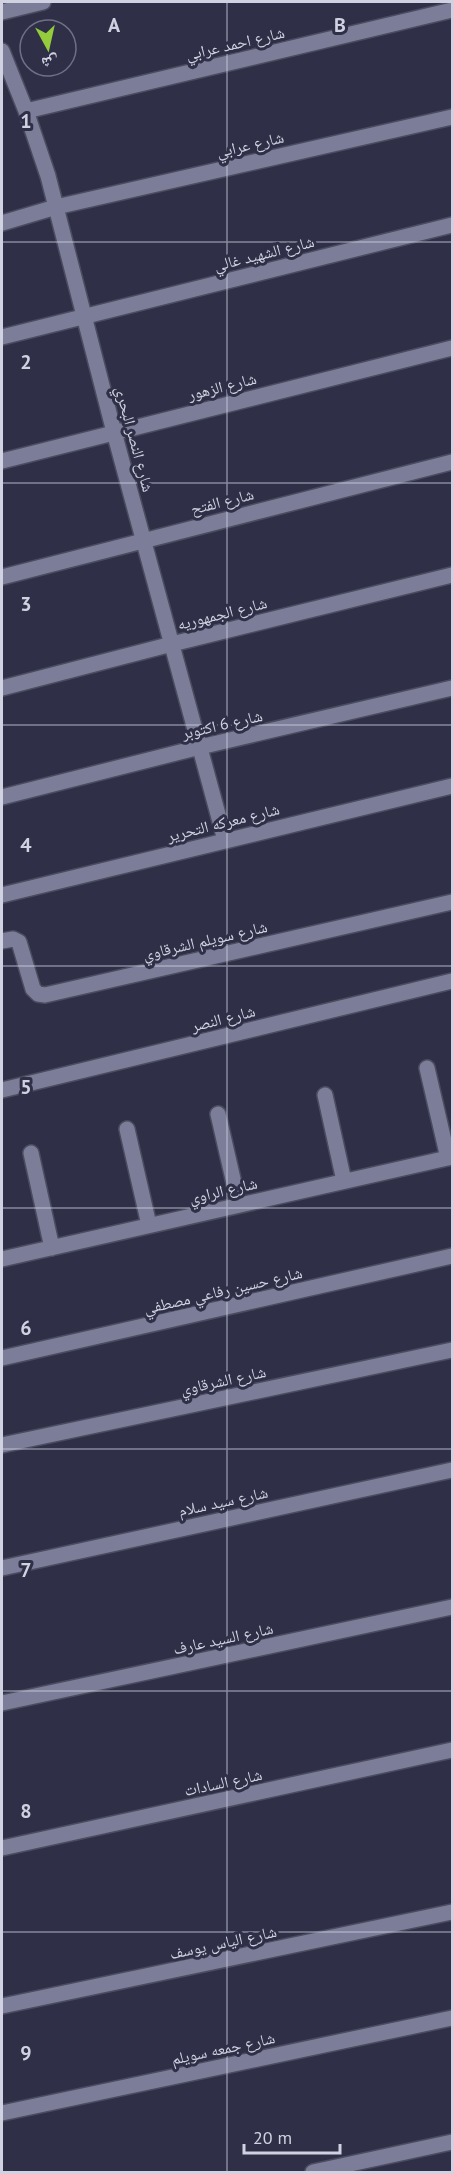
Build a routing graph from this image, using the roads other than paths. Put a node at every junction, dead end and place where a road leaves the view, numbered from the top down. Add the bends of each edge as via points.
1 (43, 2) edge
2 (453, 10) edge
3 (2, 12) edge
4 (2, 51) edge
5 (8, 86) edge
6 (26, 111) junction
7 (453, 117) edge
8 (56, 207) junction
9 (2, 223) edge
10 (453, 225) edge
11 (84, 315) junction
12 (2, 337) edge
13 (453, 348) edge
14 (114, 432) junction
15 (2, 461) edge
16 (453, 462) edge
17 (143, 539) junction
18 (453, 575) edge
19 (2, 577) edge
20 (172, 644) junction
21 (2, 688) edge
22 (453, 688) edge
23 (200, 747) junction
24 (453, 786) edge
25 (2, 797) edge
26 (225, 840) junction
27 (2, 895) edge
28 (453, 902) edge
29 (2, 941) edge
30 (453, 981) edge
31 (426, 1068) dead end
32 (2, 1090) edge
33 (325, 1095) dead end
34 (218, 1114) dead end
35 (127, 1129) dead end
36 (30, 1153) dead end
37 (450, 1158) edge
38 (344, 1181) junction
39 (239, 1205) junction
40 (149, 1225) junction
41 (52, 1248) junction
42 (453, 1256) edge
43 (2, 1259) edge
44 (453, 1350) edge
45 (2, 1358) edge
46 (2, 1446) edge
47 (453, 1470) edge
48 (2, 1568) edge
49 (453, 1607) edge
50 (2, 1704) edge
51 (453, 1750) edge
52 (2, 1848) edge
53 (453, 1912) edge
54 (2, 2006) edge
55 (453, 2018) edge
56 (2, 2113) edge
57 (453, 2142) edge
58 (313, 2172) edge

1 - 3 street
2 - 6 street, شارع احمد عرابي
4 - 5 street, شارع النصر البحري
5 - 6 street, شارع النصر البحري
6 - 8 street, شارع النصر البحري
7 - 8 street, شارع عرابي
8 - 9 street, شارع عرابي
8 - 11 street, شارع النصر البحري
10 - 11 street, شارع الشهيد غالي
11 - 12 street, شارع الشهيد غالي
11 - 14 street, شارع النصر البحري
13 - 14 street, شارع الزهور
14 - 15 street, شارع الزهور
14 - 17 street, شارع النصر البحري
16 - 17 street, شارع الفتح
17 - 19 street, شارع الفتح
17 - 20 street, شارع النصر البحري
18 - 20 street, شارع الجمهوريه
20 - 21 street, شارع الجمهوريه
20 - 23 street, شارع النصر البحري
22 - 23 street, شارع 6 اكتوبر
23 - 25 street, شارع 6 اكتوبر
23 - 26 street, شارع النصر البحري
24 - 26 street, شارع معركه التحرير
26 - 27 street, شارع معركه التحرير
28 - 29 street, شارع سويلم الشرقاوي via 45,995 33,990 19,942
30 - 32 street, شارع النصر
31 - 37 street
33 - 38 street
34 - 39 street
35 - 40 street
36 - 41 street
37 - 38 street, شارع الراوي
38 - 39 street, شارع الراوي
39 - 40 street, شارع الراوي
40 - 41 street, شارع الراوي
41 - 43 street, شارع الراوي
42 - 45 street, شارع حسين رفاعي مصطفي
44 - 46 street, شارع الشرقاوي
47 - 48 street, شارع سيد سلام
49 - 50 street, شارع السيد عارف
51 - 52 street, شارع السادات
53 - 54 street, شارع الياس يوسف
55 - 56 street, شارع جمعه سويلم
57 - 58 street

